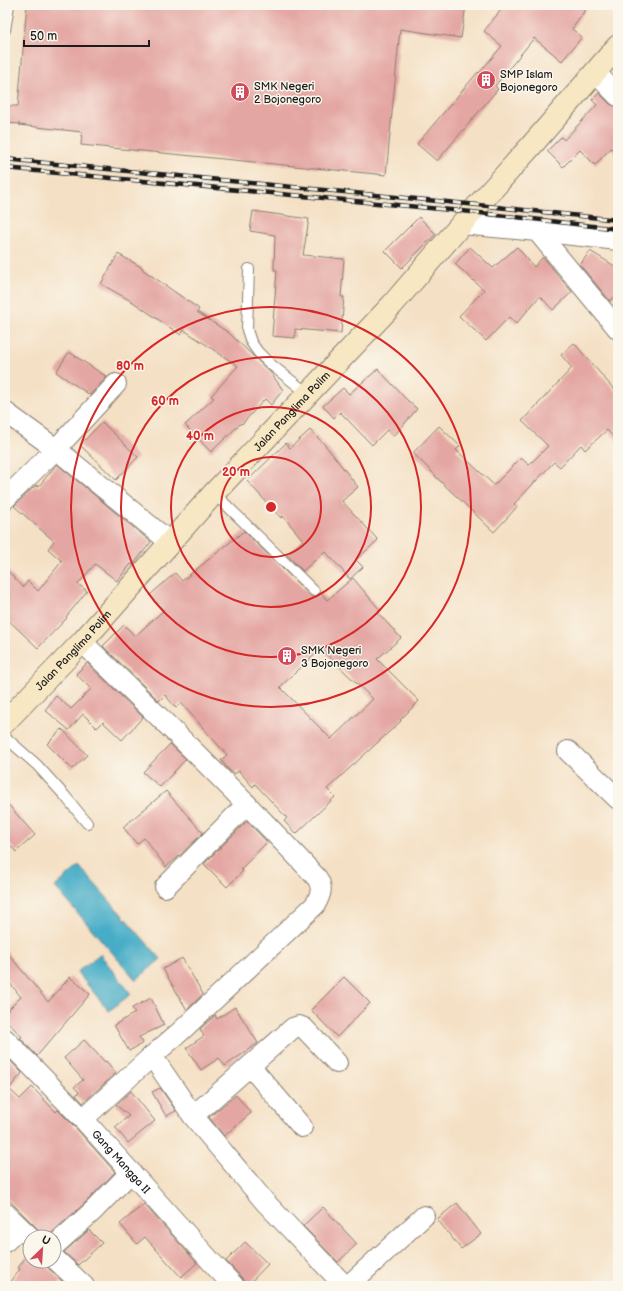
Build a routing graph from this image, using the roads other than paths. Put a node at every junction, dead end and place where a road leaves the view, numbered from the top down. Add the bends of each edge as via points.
1 (9, 5) edge
2 (5, 30) edge
3 (618, 46) edge
4 (595, 72) junction
5 (618, 96) edge
6 (462, 224) junction
7 (537, 231) junction
8 (618, 240) edge
9 (249, 269) dead end
10 (618, 329) edge
11 (116, 384) dead end
12 (307, 393) junction
13 (5, 412) edge
14 (56, 449) junction
15 (214, 493) junction
16 (5, 499) edge
17 (171, 543) junction
18 (314, 590) dead end
19 (82, 642) junction
20 (5, 722) edge
21 (5, 737) edge
22 (568, 751) dead end
23 (618, 799) edge
24 (246, 804) junction
25 (87, 823) dead end
26 (165, 886) dead end
27 (5, 1039) edge
28 (152, 1056) junction
29 (337, 1063) dead end
30 (250, 1066) junction
31 (193, 1116) junction
32 (83, 1119) junction
33 (302, 1126) dead end
34 (131, 1172) junction
35 (5, 1213) edge
36 (424, 1216) dead end
37 (22, 1230) edge
38 (22, 1234) edge
39 (62, 1239) edge
40 (5, 1242) edge
41 (62, 1265) edge
42 (84, 1286) edge
43 (234, 1286) edge
44 (347, 1286) edge

1 - 2 lane
3 - 4 main road, Jalan Panglima Polim
4 - 5 street
4 - 6 main road, Jalan Panglima Polim
6 - 7 street
6 - 12 main road, Jalan Panglima Polim via 392,305
7 - 8 street
7 - 10 street
9 - 12 lane via 247,330 251,342 270,363
11 - 14 street
12 - 15 main road, Jalan Panglima Polim
13 - 14 street
14 - 16 street
14 - 17 street
15 - 17 main road, Jalan Panglima Polim
15 - 18 lane
17 - 19 main road, Jalan Panglima Polim
19 - 20 main road, Jalan Panglima Polim
19 - 24 street via 162,718
21 - 25 lane via 37,765
22 - 23 street
24 - 26 street
24 - 28 street via 317,878 321,888 320,895 315,905
27 - 32 street, Gang Mangga II
28 - 31 street
28 - 32 street
29 - 30 street via 304,1028 299,1026 293,1028
30 - 31 street
30 - 33 street
31 - 44 street via 266,1202
32 - 34 street, Gang Mangga II
34 - 39 street
34 - 43 street, Gang Mangga II
35 - 37 street
36 - 44 street
38 - 40 street
41 - 42 street

